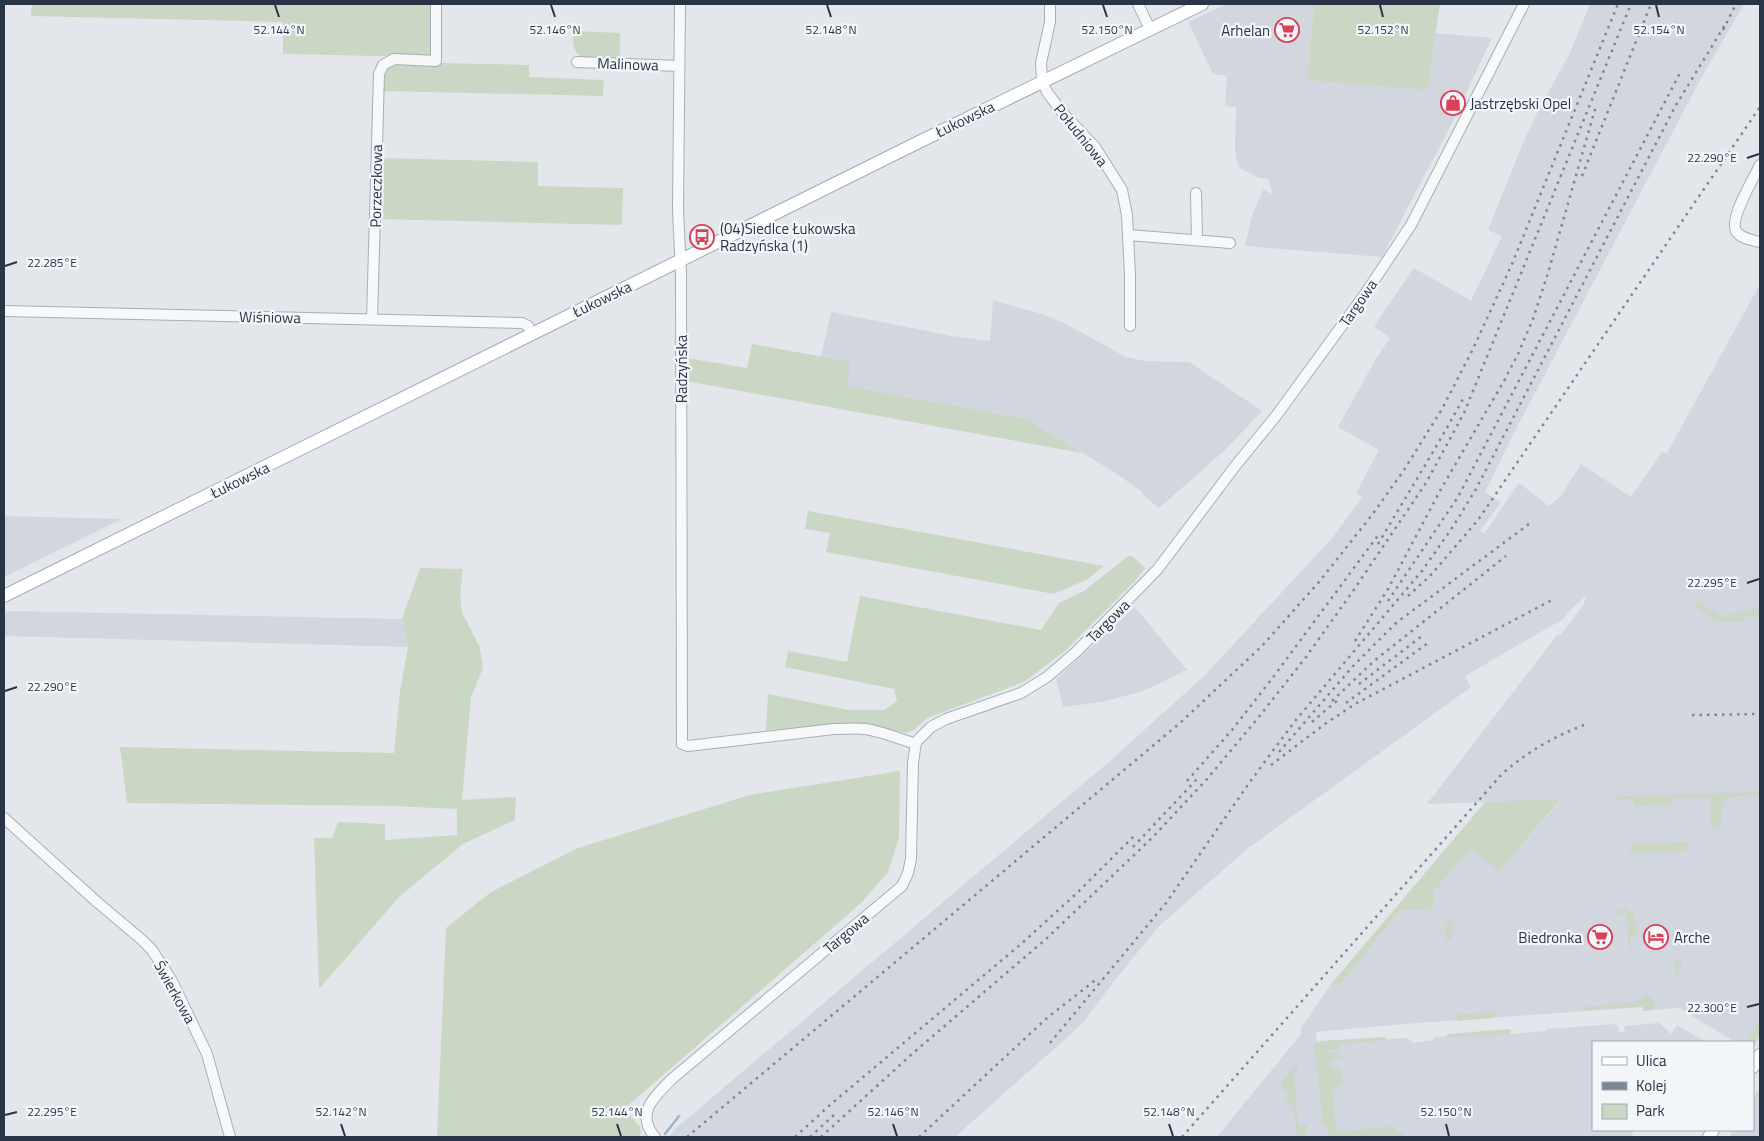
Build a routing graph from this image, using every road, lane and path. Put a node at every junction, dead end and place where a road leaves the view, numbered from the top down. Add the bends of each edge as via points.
1 (436, 4) edge
2 (680, 4) edge
3 (1050, 4) edge
4 (1138, 4) edge
5 (1202, 4) edge
6 (1524, 4) edge
7 (1150, 28) junction
8 (577, 62) dead end
9 (679, 66) junction
10 (1042, 81) junction
11 (1760, 165) edge
12 (1196, 193) dead end
13 (1128, 235) junction
14 (1197, 239) junction
15 (1760, 242) edge
16 (1230, 243) dead end
17 (680, 261) junction
18 (4, 311) edge
19 (372, 319) junction
20 (1130, 326) dead end
21 (532, 333) junction
22 (4, 596) edge
23 (916, 744) junction
24 (6, 824) edge
25 (230, 1137) edge
26 (655, 1137) edge

1 - 19 street, Porzeczkowa via 436,61 394,59 383,65 379,74
2 - 9 street, Radzyńska
3 - 10 street via 1050,22 1041,63
4 - 7 street
5 - 7 main road, Łukowska
6 - 23 street, Targowa via 1410,225 1365,294 1282,408 1157,570 1047,678 1021,693 946,719 923,733
7 - 10 main road, Łukowska
8 - 9 street, Malinowa
9 - 17 street, Radzyńska
10 - 13 street, Południowa via 1061,111 1095,147 1118,182 1126,204
10 - 17 main road, Łukowska
11 - 15 street via 1734,223 1743,237
12 - 14 street
13 - 14 street
13 - 20 street, Południowa
14 - 16 street
17 - 21 main road, Łukowska
17 - 23 street, Radzyńska via 682,744 688,746 834,729 866,729
18 - 19 street, Wiśniowa
19 - 21 street, Wiśniowa via 522,323
21 - 22 main road, Łukowska
23 - 26 street, Targowa via 911,858 902,886 658,1092 646,1116
24 - 25 street, Świerkowa via 152,950 172,980 207,1054

